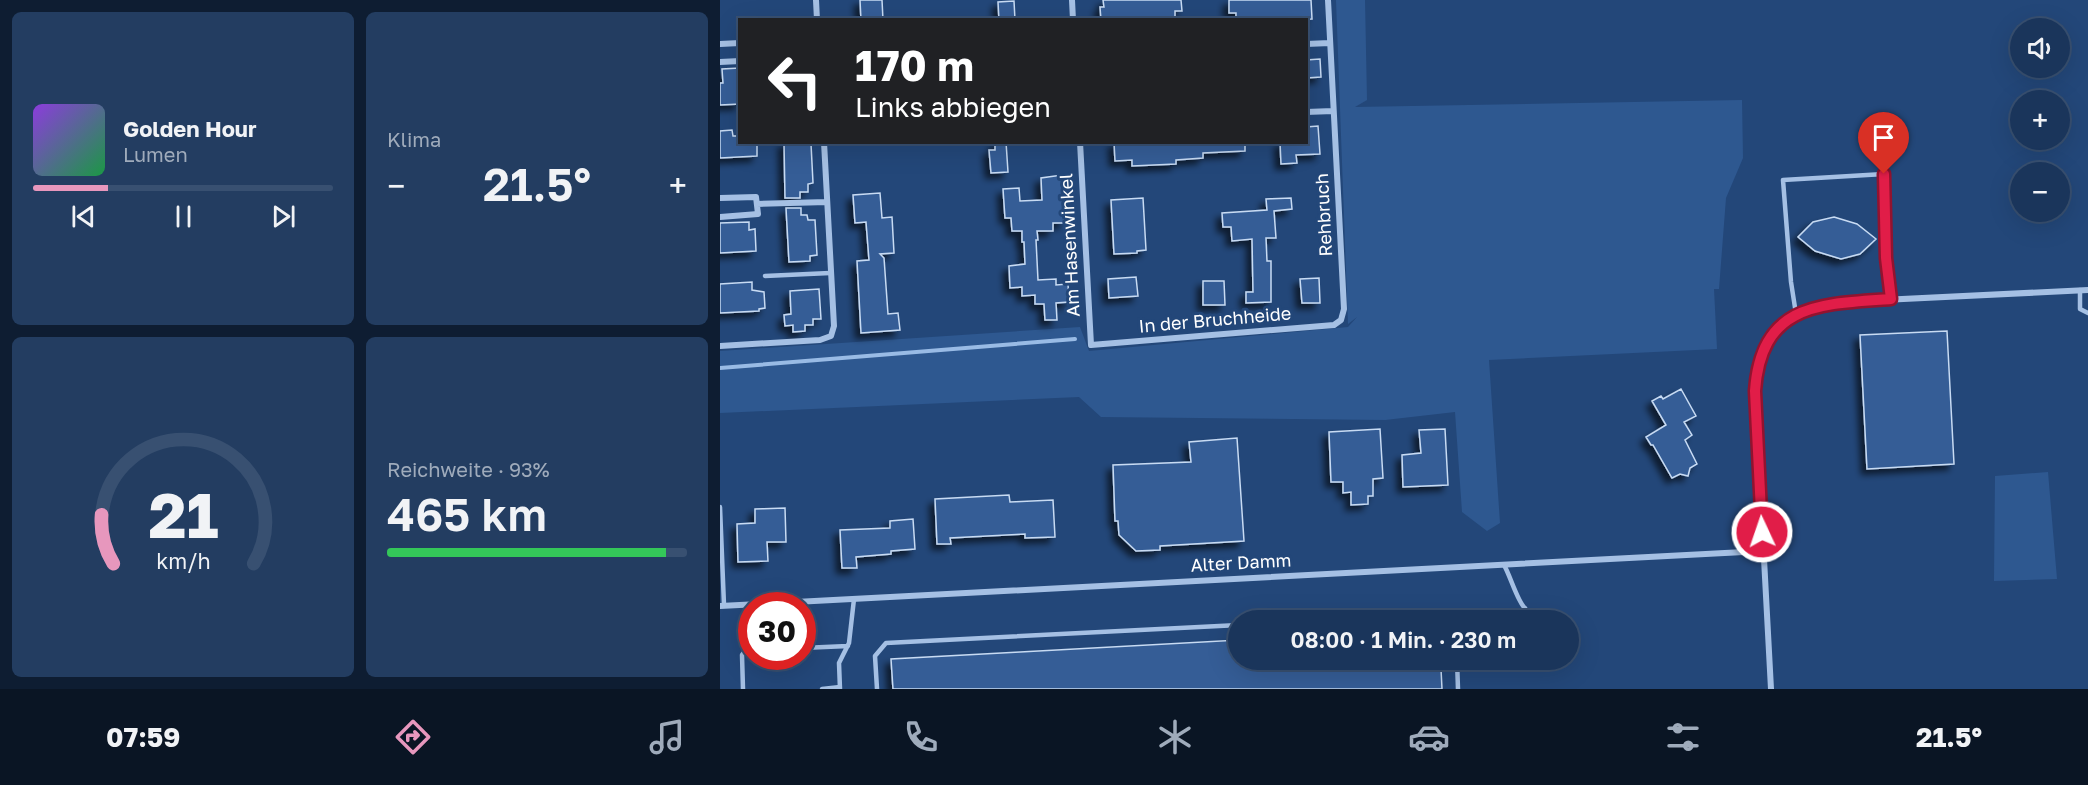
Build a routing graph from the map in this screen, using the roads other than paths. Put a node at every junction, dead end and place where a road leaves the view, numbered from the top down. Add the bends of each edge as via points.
1 (816, 0) edge
2 (1072, 0) edge
3 (1328, 0) edge
4 (818, 18) edge
5 (1073, 18) edge
6 (738, 43) edge
7 (1330, 43) junction
8 (720, 44) edge
9 (1308, 44) edge
10 (738, 61) edge
11 (720, 62) edge
12 (1333, 111) junction
13 (1308, 112) edge
14 (824, 144) edge
15 (1080, 144) edge
16 (720, 198) edge
17 (827, 202) junction
18 (757, 204) junction
19 (720, 217) edge
20 (830, 273) junction
21 (765, 276) dead end
22 (2080, 290) junction
23 (2088, 290) edge
24 (1891, 299) junction
25 (2088, 312) edge
26 (1796, 314) junction
27 (1341, 320) joint
28 (1091, 345) joint
29 (720, 346) edge
30 (720, 507) edge
31 (1764, 551) junction
32 (1504, 565) junction
33 (854, 599) junction
34 (722, 605) edge
35 (1525, 608) dead end
36 (1228, 626) edge
37 (848, 646) junction
38 (816, 647) edge
39 (742, 670) edge
40 (1457, 670) edge
41 (840, 688) edge
42 (743, 689) edge
43 (822, 689) edge
44 (877, 689) edge
45 (1458, 689) edge
46 (1771, 689) edge

1 - 4 street
2 - 5 street
3 - 7 street, Rehbruch
6 - 8 street
7 - 9 street
7 - 12 street, Rehbruch
10 - 11 street
12 - 13 street
12 - 27 street, Rehbruch via 1344,309
14 - 17 street
15 - 28 street, Am Hasenwinkel
16 - 18 street via 756,196
17 - 18 street
17 - 20 street
18 - 19 street via 758,214
20 - 21 lane
20 - 29 street via 834,326 831,336
22 - 23 street
22 - 24 street
22 - 25 lane via 2080,309
24 - 26 street via 1840,302
24 - 26 lane via 1884,174 1783,180
26 - 31 street via 1776,328 1756,373
27 - 28 street, In der Bruchheide via 1334,325
30 - 34 lane
31 - 32 street, Alter Damm
31 - 46 street
32 - 33 street, Alter Damm
32 - 35 lane via 1519,604
33 - 34 street, Alter Damm
33 - 37 lane
36 - 44 lane via 886,643 875,656
37 - 38 lane
37 - 41 lane via 839,663
39 - 42 lane
40 - 45 lane
41 - 43 lane

